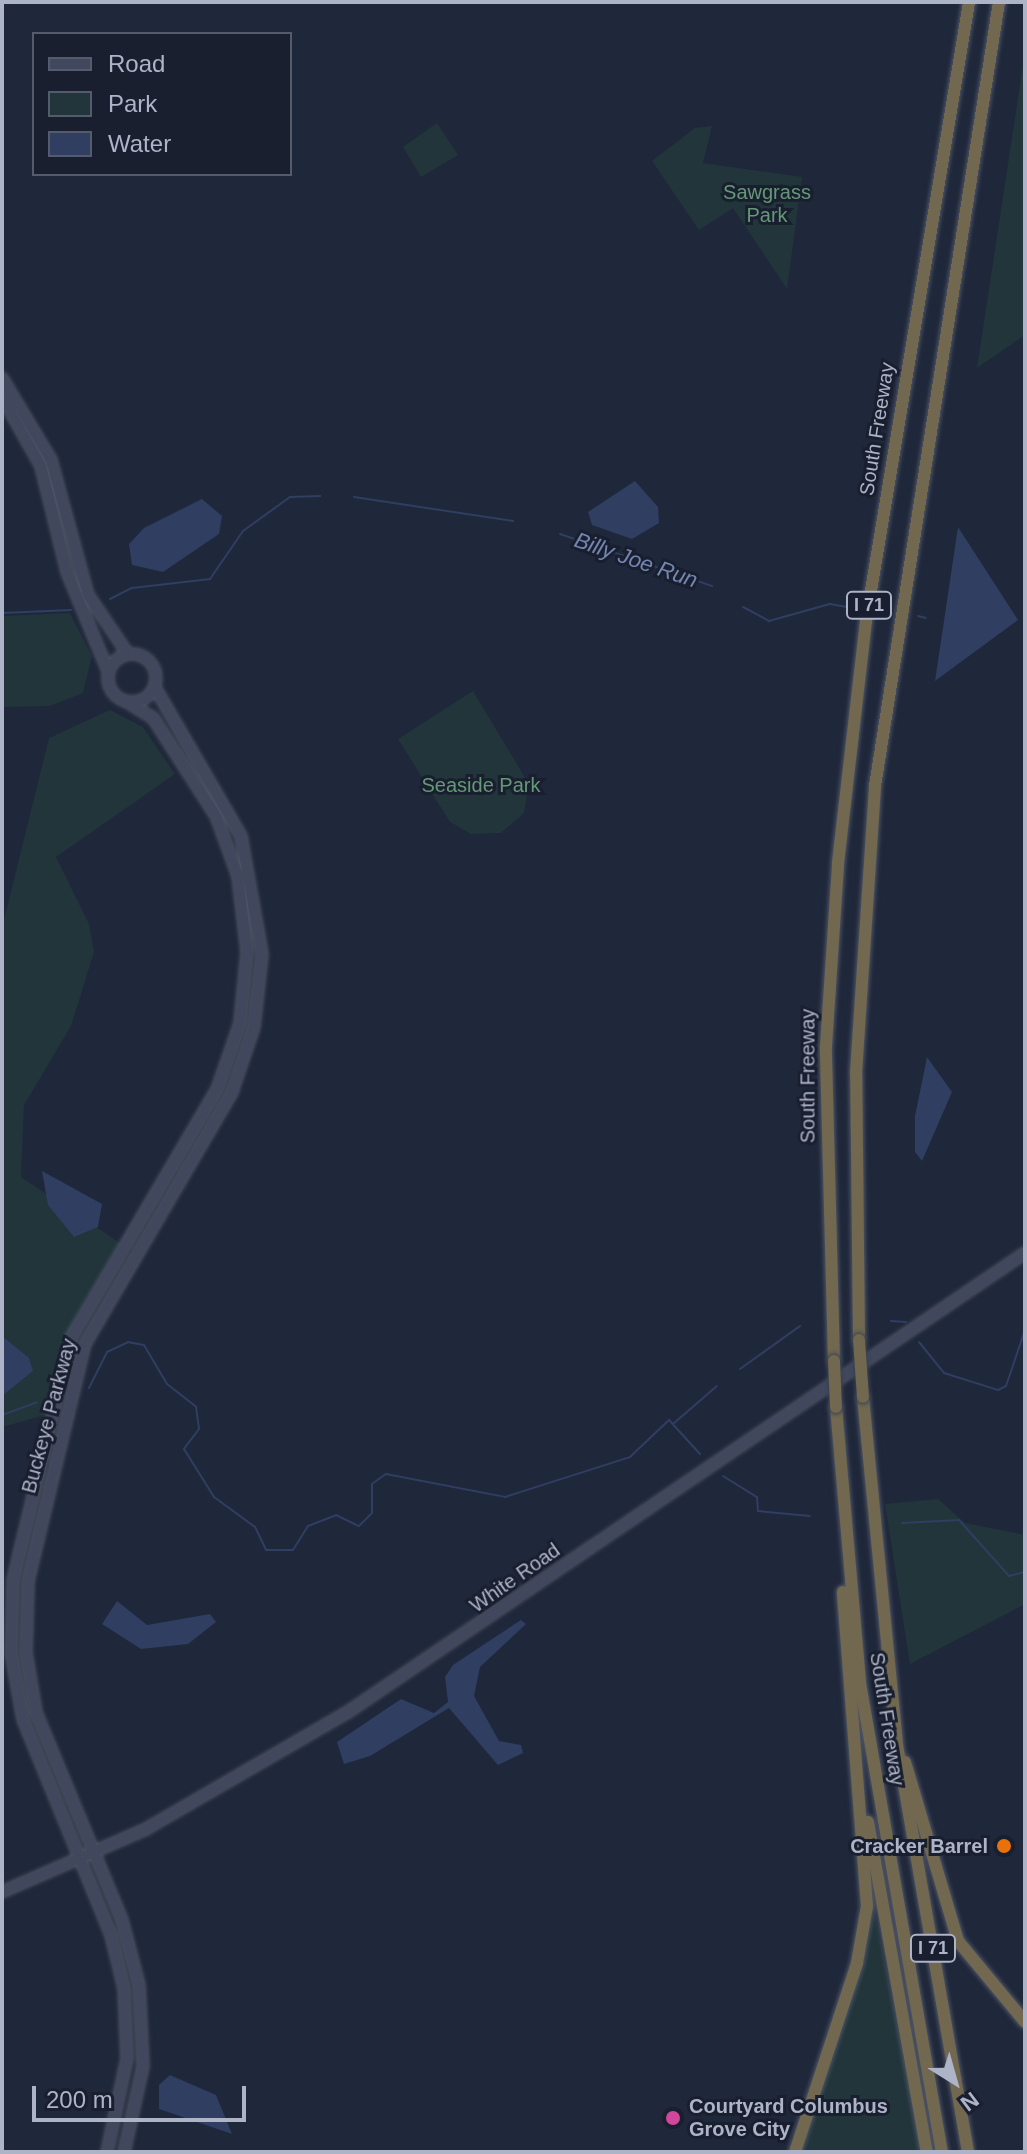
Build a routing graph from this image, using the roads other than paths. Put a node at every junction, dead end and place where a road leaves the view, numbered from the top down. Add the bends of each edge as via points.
1 (969, 2) edge
2 (999, 2) edge
3 (2, 378) edge
4 (2, 397) edge
5 (128, 654) junction
6 (108, 671) junction
7 (154, 686) junction
8 (126, 701) junction
9 (1025, 1253) edge
10 (848, 1576) junction
11 (897, 1745) junction
12 (859, 1780) junction
13 (93, 1855) junction
14 (80, 1860) junction
15 (2, 1892) edge
16 (1025, 2022) edge
17 (107, 2152) edge
18 (124, 2152) edge
19 (795, 2152) edge
20 (927, 2152) edge
21 (942, 2152) edge
22 (968, 2152) edge

1 - 10 highway, South Freeway / I 71, bridge via 864,636 838,863 826,1046 834,1361
2 - 11 highway, South Freeway / I 71, bridge via 875,786 856,1073 859,1340
3 - 5 street via 51,460 88,595
4 - 6 street via 41,466 67,572
5 - 6 street
5 - 7 street via 149,661
6 - 8 street via 109,687
7 - 8 street via 141,700
7 - 13 street, Buckeye Parkway via 241,836 256,888 262,976 250,1043 225,1106 85,1344 31,1568 25,1625 34,1703
8 - 14 street, Buckeye Parkway via 162,730 225,834 244,911 247,975 218,1087 71,1338 16,1566 9,1625 19,1706
9 - 13 street, White Road via 384,1690
10 - 12 highway, I 71 via 843,1629
10 - 21 highway, South Freeway / I 71
11 - 16 highway via 916,1785 958,1941
11 - 22 highway, South Freeway / I 71
12 - 19 highway via 864,1934
12 - 20 highway, I 71
13 - 14 street, White Road
13 - 18 street, Buckeye Parkway via 129,1942 141,1998 143,2066
14 - 15 street, White Road
14 - 17 street, Buckeye Parkway via 111,1935 126,1999 124,2087

